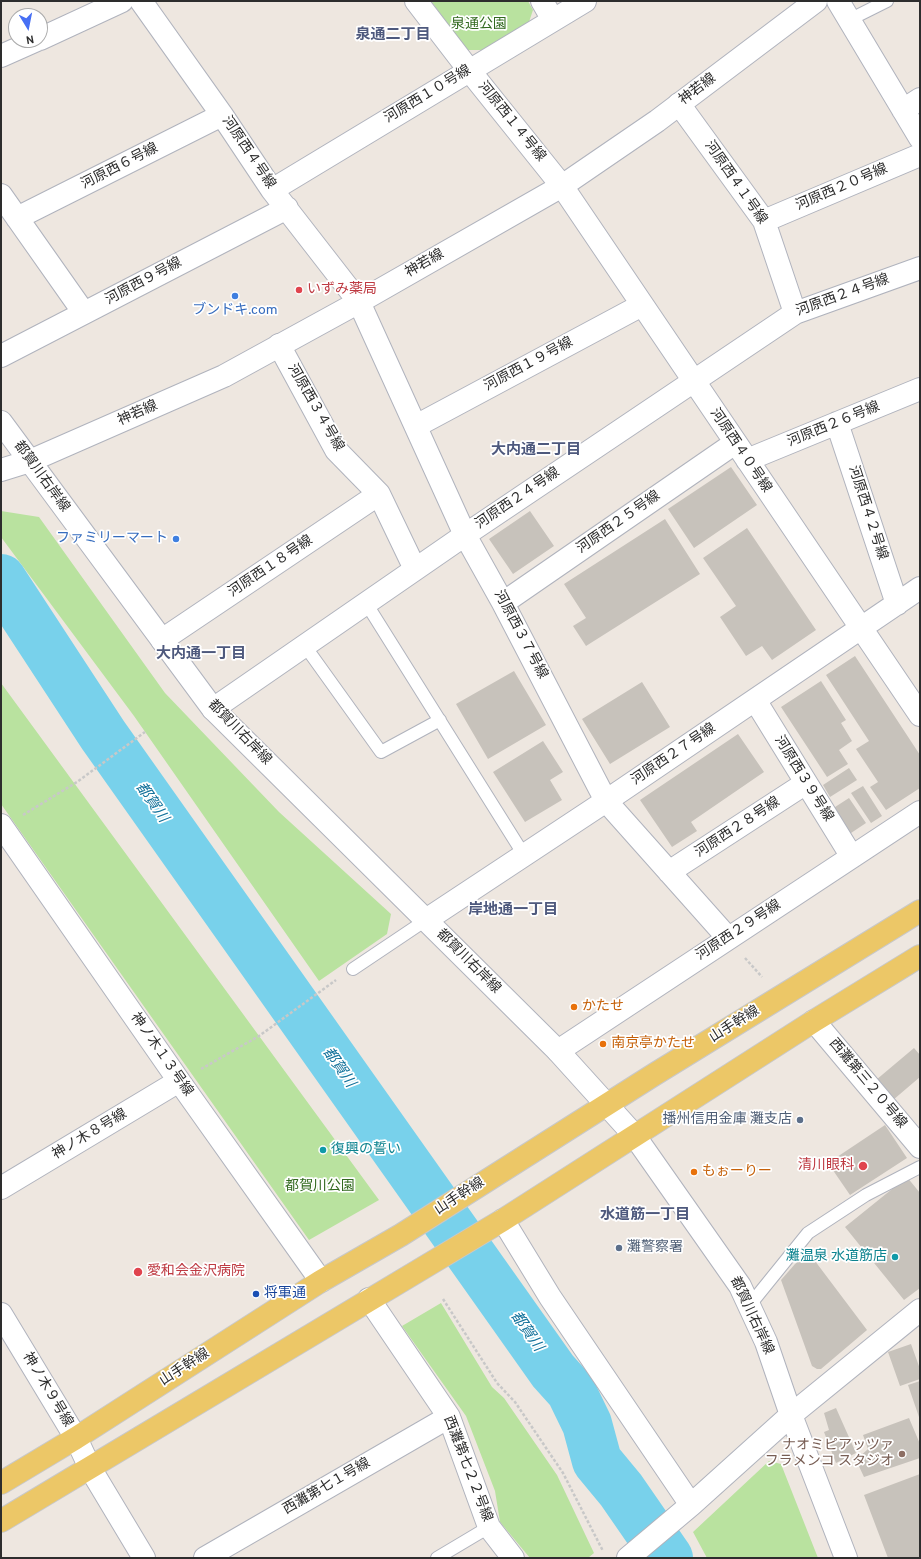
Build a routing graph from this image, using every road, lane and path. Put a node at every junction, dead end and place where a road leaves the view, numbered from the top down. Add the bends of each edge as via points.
1 (122, 1) edge
2 (141, 1) edge
3 (416, 1) edge
4 (542, 1) edge
5 (585, 1) edge
6 (816, 1) edge
7 (838, 1) edge
8 (887, 1) edge
9 (553, 20) junction
10 (849, 20) junction
11 (48, 34) edge
12 (19, 48) edge
13 (1, 56) edge
14 (469, 70) junction
15 (679, 104) junction
16 (911, 104) edge
17 (222, 115) junction
18 (920, 138) edge
19 (920, 155) edge
20 (562, 186) junction
21 (272, 190) junction
22 (1, 195) edge
23 (287, 208) junction
24 (18, 218) junction
25 (764, 221) junction
26 (920, 268) edge
27 (359, 302) junction
28 (642, 305) junction
29 (84, 313) junction
30 (794, 313) junction
31 (280, 345) junction
32 (1, 356) edge
33 (693, 381) junction
34 (920, 389) edge
35 (1, 422) edge
36 (837, 423) junction
37 (416, 426) junction
38 (741, 452) junction
39 (30, 461) junction
40 (1, 470) edge
41 (380, 494) junction
42 (465, 535) junction
43 (415, 569) junction
44 (920, 588) edge
45 (366, 603) junction
46 (503, 603) junction
47 (897, 604) junction
48 (861, 629) junction
49 (162, 640) junction
50 (305, 646) junction
51 (914, 692) edge
52 (755, 700) junction
53 (213, 709) junction
54 (920, 715) edge
55 (440, 720) junction
56 (145, 732) dead end
57 (806, 783) junction
58 (606, 801) junction
59 (920, 812) edge
60 (2, 826) edge
61 (524, 855) junction
62 (852, 857) junction
63 (669, 872) junction
64 (920, 911) edge
65 (426, 920) junction
66 (728, 938) junction
67 (920, 956) edge
68 (353, 969) dead end
69 (329, 984) dead end
70 (814, 1021) junction
71 (558, 1051) junction
72 (179, 1081) junction
73 (605, 1105) junction
74 (634, 1135) junction
75 (920, 1147) edge
76 (920, 1167) edge
77 (1, 1188) edge
78 (502, 1220) junction
79 (321, 1281) junction
80 (369, 1299) junction
81 (443, 1299) dead end
82 (749, 1306) junction
83 (920, 1310) edge
84 (1, 1314) edge
85 (791, 1414) junction
86 (449, 1417) junction
87 (76, 1438) junction
88 (90, 1468) junction
89 (1, 1483) edge
90 (687, 1508) junction
91 (1, 1521) edge
92 (489, 1527) junction
93 (603, 1551) dead end
94 (144, 1558) edge
95 (205, 1558) edge
96 (437, 1558) edge
97 (513, 1558) edge
98 (628, 1558) edge
99 (846, 1558) edge

1 - 11 street
2 - 17 street, 河原西４号線
3 - 14 street, 河原西１４号線
4 - 9 street
5 - 9 street, 河原西１０号線
6 - 15 street, 神若線
7 - 10 street
8 - 10 lane
9 - 14 street, 河原西１０号線
10 - 16 street
12 - 13 street
14 - 20 street, 河原西１４号線
14 - 21 street, 河原西１０号線
15 - 20 street, 神若線
15 - 25 street, 河原西４１号線
16 - 18 street
17 - 21 street, 河原西４号線
17 - 24 street, 河原西６号線
19 - 25 street, 河原西２０号線
20 - 27 street, 神若線
20 - 28 street, 河原西４０号線
21 - 23 street, 河原西４号線
22 - 24 street
23 - 27 street, 河原西４号線
23 - 29 street, 河原西９号線
24 - 29 street
25 - 30 street, 河原西４１号線
26 - 30 street, 河原西２４号線
27 - 31 street, 神若線
27 - 37 street, 河原西３７号線
28 - 33 street, 河原西４０号線
28 - 37 street, 河原西１９号線
29 - 32 street, 河原西９号線
30 - 33 street, 河原西２４号線
31 - 39 street, 神若線 via 224,376
31 - 41 street, 河原西３４号線 via 336,450
33 - 38 street, 河原西４０号線
33 - 42 street, 河原西２４号線
34 - 36 street, 河原西２６号線
35 - 39 street, 都賀川右岸線
36 - 38 street, 河原西２６号線
36 - 47 street, 河原西４２号線
37 - 42 street, 河原西３７号線
38 - 46 street, 河原西２５号線
38 - 48 street, 河原西４０号線
39 - 40 street, 神若線
39 - 49 street, 都賀川右岸線
41 - 43 street, 河原西３４号線
41 - 49 street, 河原西１８号線
42 - 43 street, 河原西２４号線
42 - 46 street, 河原西３７号線
43 - 45 street, 河原西２４号線
44 - 47 street, 河原西２７号線
45 - 50 street, 河原西２４号線
45 - 55 lane
46 - 58 street, 河原西３７号線
47 - 48 street, 河原西２７号線
48 - 51 street, 河原西４０号線
48 - 52 street, 河原西２７号線
49 - 53 street, 都賀川右岸線
50 - 53 street, 河原西２４号線
50 - 55 lane via 381,752
51 - 54 street, 河原西４０号線
52 - 57 street, 河原西３９号線
52 - 58 street, 河原西２７号線
53 - 65 street, 都賀川右岸線
55 - 61 lane
56 - 60 path via 77,782
57 - 62 street, 河原西３９号線
57 - 63 street, 河原西２８号線
58 - 61 street, 河原西２７号線
58 - 63 street, 河原西３７号線
59 - 62 street, 河原西２９号線
60 - 72 street, 神ノ木１３号線
61 - 65 street, 河原西２７号線
62 - 66 street, 河原西２９号線
63 - 66 street, 河原西３７号線
64 - 73 main road, 山手幹線
65 - 68 lane
65 - 71 street, 都賀川右岸線
66 - 71 street, 河原西２９号線
67 - 70 main road
69 - 72 path via 259,1036
70 - 74 main road
70 - 75 street, 西灘第三２０号線
71 - 73 street, 都賀川右岸線
72 - 77 street, 神ノ木８号線
72 - 79 street, 神ノ木１３号線
73 - 74 street, 都賀川右岸線
73 - 79 main road, 山手幹線 via 401,1235
74 - 78 main road
74 - 82 street, 都賀川右岸線 via 740,1286
76 - 82 lane via 866,1195 808,1233
78 - 80 main road
78 - 90 street
79 - 87 main road, 山手幹線
80 - 86 street, 西灘第七２２号線
80 - 88 main road
81 - 93 path via 497,1382 515,1402 563,1473
82 - 85 street, 都賀川右岸線 via 766,1342
83 - 85 street
84 - 87 street, 神ノ木９号線
85 - 90 street
85 - 99 street, 都賀川右岸線
86 - 92 street, 西灘第七２２号線
86 - 95 street, 西灘第七１号線
87 - 88 street, 神ノ木９号線
87 - 89 main road, 山手幹線
88 - 91 main road
88 - 94 street, 神ノ木９号線
90 - 98 street
92 - 96 lane
92 - 97 street, 西灘第七２２号線

